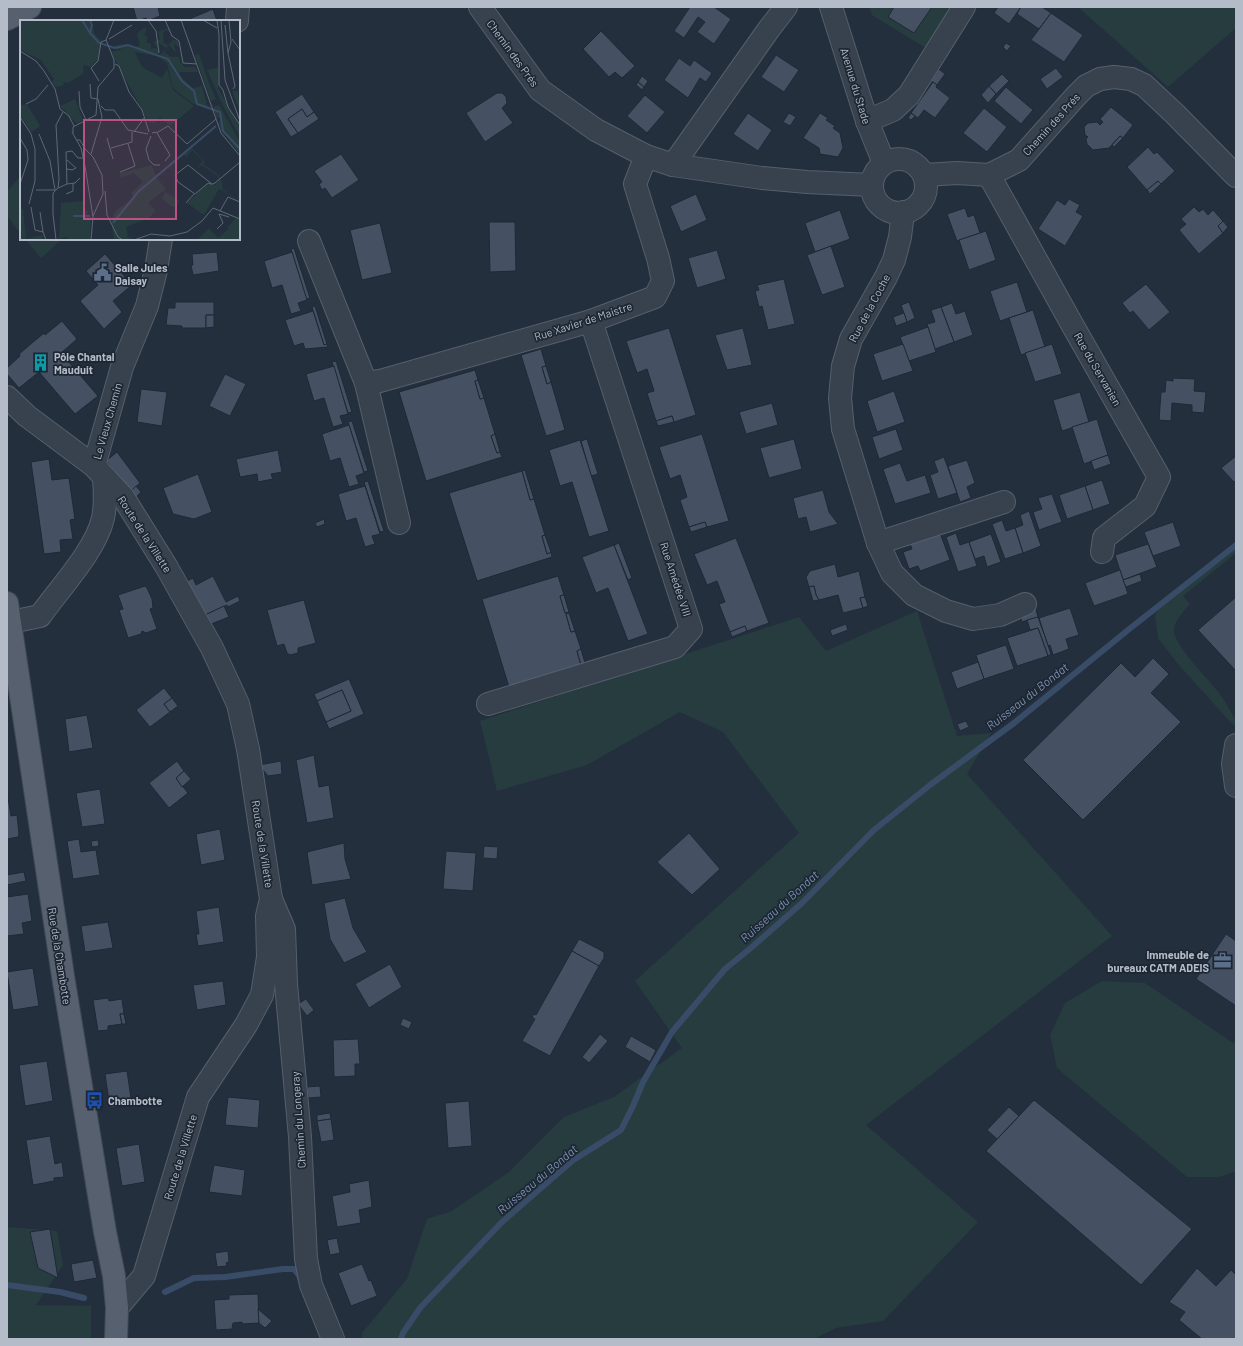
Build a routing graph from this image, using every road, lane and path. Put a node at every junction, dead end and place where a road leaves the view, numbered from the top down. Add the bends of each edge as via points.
1 (28, 7) edge
2 (238, 7) edge
3 (480, 7) edge
4 (786, 7) edge
5 (831, 7) edge
6 (964, 7) edge
7 (7, 19) edge
8 (237, 20) edge
9 (867, 121) junction
10 (646, 156) junction
11 (884, 164) junction
12 (673, 166) junction
13 (924, 175) junction
14 (989, 175) junction
15 (1236, 176) edge
16 (872, 185) junction
17 (903, 212) junction
18 (161, 240) edge
19 (309, 241) dead end
20 (591, 321) junction
21 (366, 383) junction
22 (7, 397) edge
23 (99, 472) junction
24 (1004, 502) dead end
25 (399, 523) dead end
26 (878, 543) junction
27 (1102, 552) dead end
28 (1025, 604) dead end
29 (9, 613) edge
30 (488, 704) dead end
31 (1236, 745) edge
32 (1236, 786) edge
33 (271, 899) junction
34 (117, 1308) junction
35 (116, 1339) edge
36 (333, 1339) edge

1 - 7 main road
2 - 8 street
3 - 10 street, Chemin des Prés via 540,90 596,130
4 - 12 street
5 - 9 street, Avenue du Stade
6 - 9 street via 909,95 893,110
9 - 11 street, Avenue du Stade
10 - 12 street, Chemin des Prés
10 - 20 street, Rue Xavier de Maistre via 635,184 663,281 655,297
11 - 13 street via 892,160 910,161
11 - 16 street via 877,169
12 - 16 street, Chemin des Prés via 800,182
13 - 14 street
13 - 17 street via 925,193 920,202 913,209
14 - 15 street, Chemin des Prés via 1019,160 1086,86 1114,77 1131,79 1144,85
14 - 27 street, Rue du Servanien via 1159,477 1145,506 1104,538
16 - 17 street via 873,193 881,206 888,210
17 - 26 street, Rue de la Coche via 894,260 851,339 843,366 840,398 843,429
18 - 23 street, Le Vieux Chemin via 147,306 122,367
19 - 21 street
20 - 21 street, Rue Xavier de Maistre
20 - 30 street, Rue Amédée VIII via 691,629 675,647
21 - 25 street
22 - 23 street, Route de la Villette via 27,416
23 - 29 street via 106,501 103,519 90,548 40,616
23 - 33 street, Route de la Villette via 123,497 166,566 212,648 238,704 248,749
24 - 26 street
26 - 28 street, Rue de la Coche via 892,573 914,595 946,611 973,619 1000,615
29 - 34 main road, Rue de la Chambotte via 61,961 113,1270
31 - 32 street via 1233,764
33 - 34 street, Route de la Villette via 267,916 268,957 262,995 246,1025 198,1097 144,1276
33 - 36 street, Chemin du Longeray via 284,929 286,984 300,1137 306,1259 311,1285
34 - 35 main road

